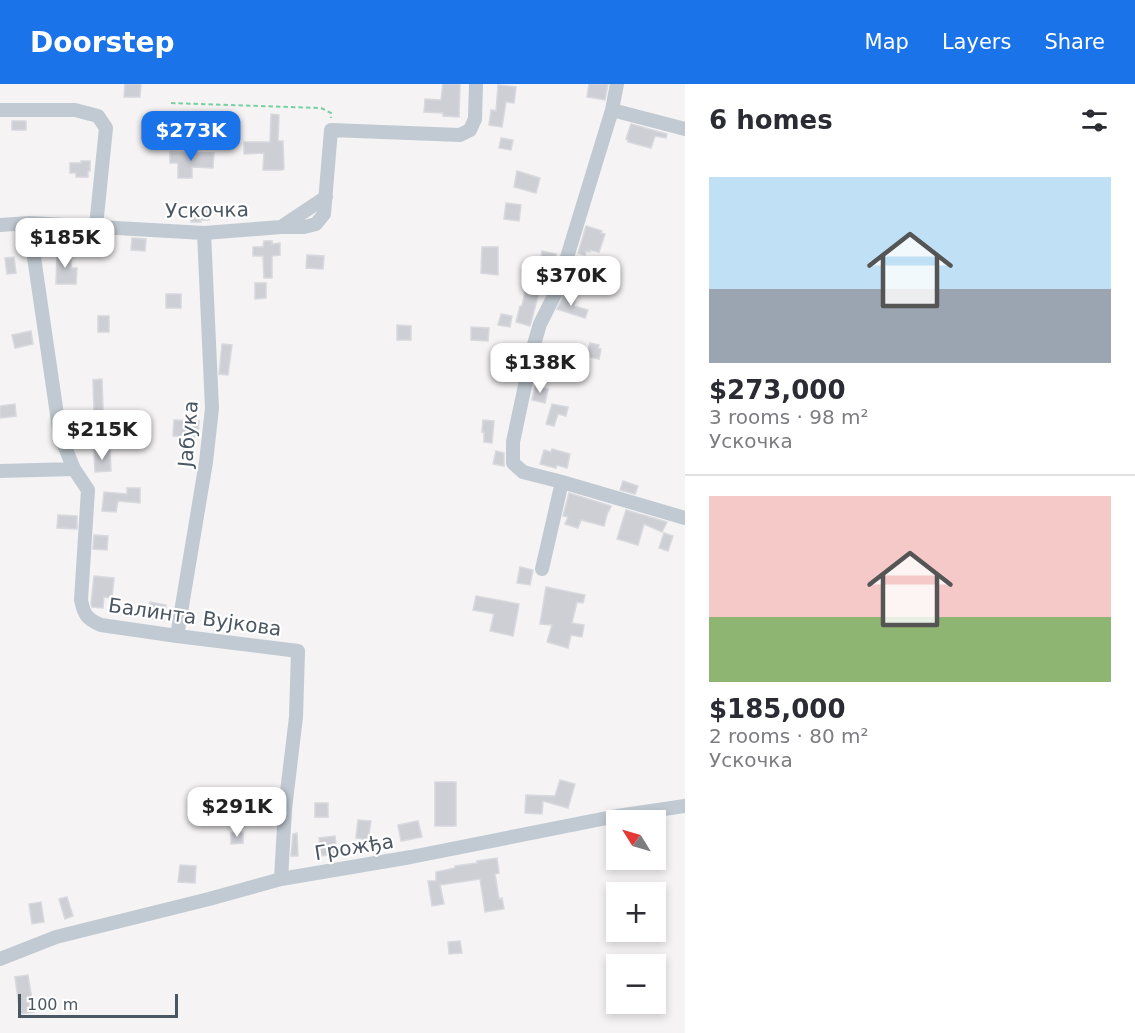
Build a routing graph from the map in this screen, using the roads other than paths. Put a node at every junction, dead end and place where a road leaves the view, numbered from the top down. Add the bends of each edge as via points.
1 (476, 84) edge
2 (616, 84) edge
3 (612, 110) junction
4 (0, 111) edge
5 (685, 129) edge
6 (29, 223) junction
7 (0, 225) edge
8 (96, 226) junction
9 (204, 233) junction
10 (74, 469) junction
11 (0, 471) edge
12 (562, 482) junction
13 (685, 518) edge
14 (542, 569) dead end
15 (177, 636) junction
16 (685, 806) edge
17 (281, 879) junction
18 (0, 959) edge

1 - 9 street, Ускочка via 475,119 470,130 460,135 331,130 326,197 281,227
2 - 3 street
3 - 5 street
3 - 12 street via 557,290 540,324 513,442 513,463 523,472
4 - 8 street via 75,110 98,116 106,128
6 - 7 street, Ускочка
6 - 8 street, Ускочка
6 - 10 street via 60,435
8 - 9 street, Ускочка
9 - 15 street, Јабука via 212,408
10 - 11 street
10 - 15 street, Балинта Вујкова via 88,490 83,612 101,625
12 - 13 street
12 - 14 street
15 - 17 street, Балинта Вујкова via 298,651
16 - 17 street, Грожђа
17 - 18 street, Грожђа via 56,937

